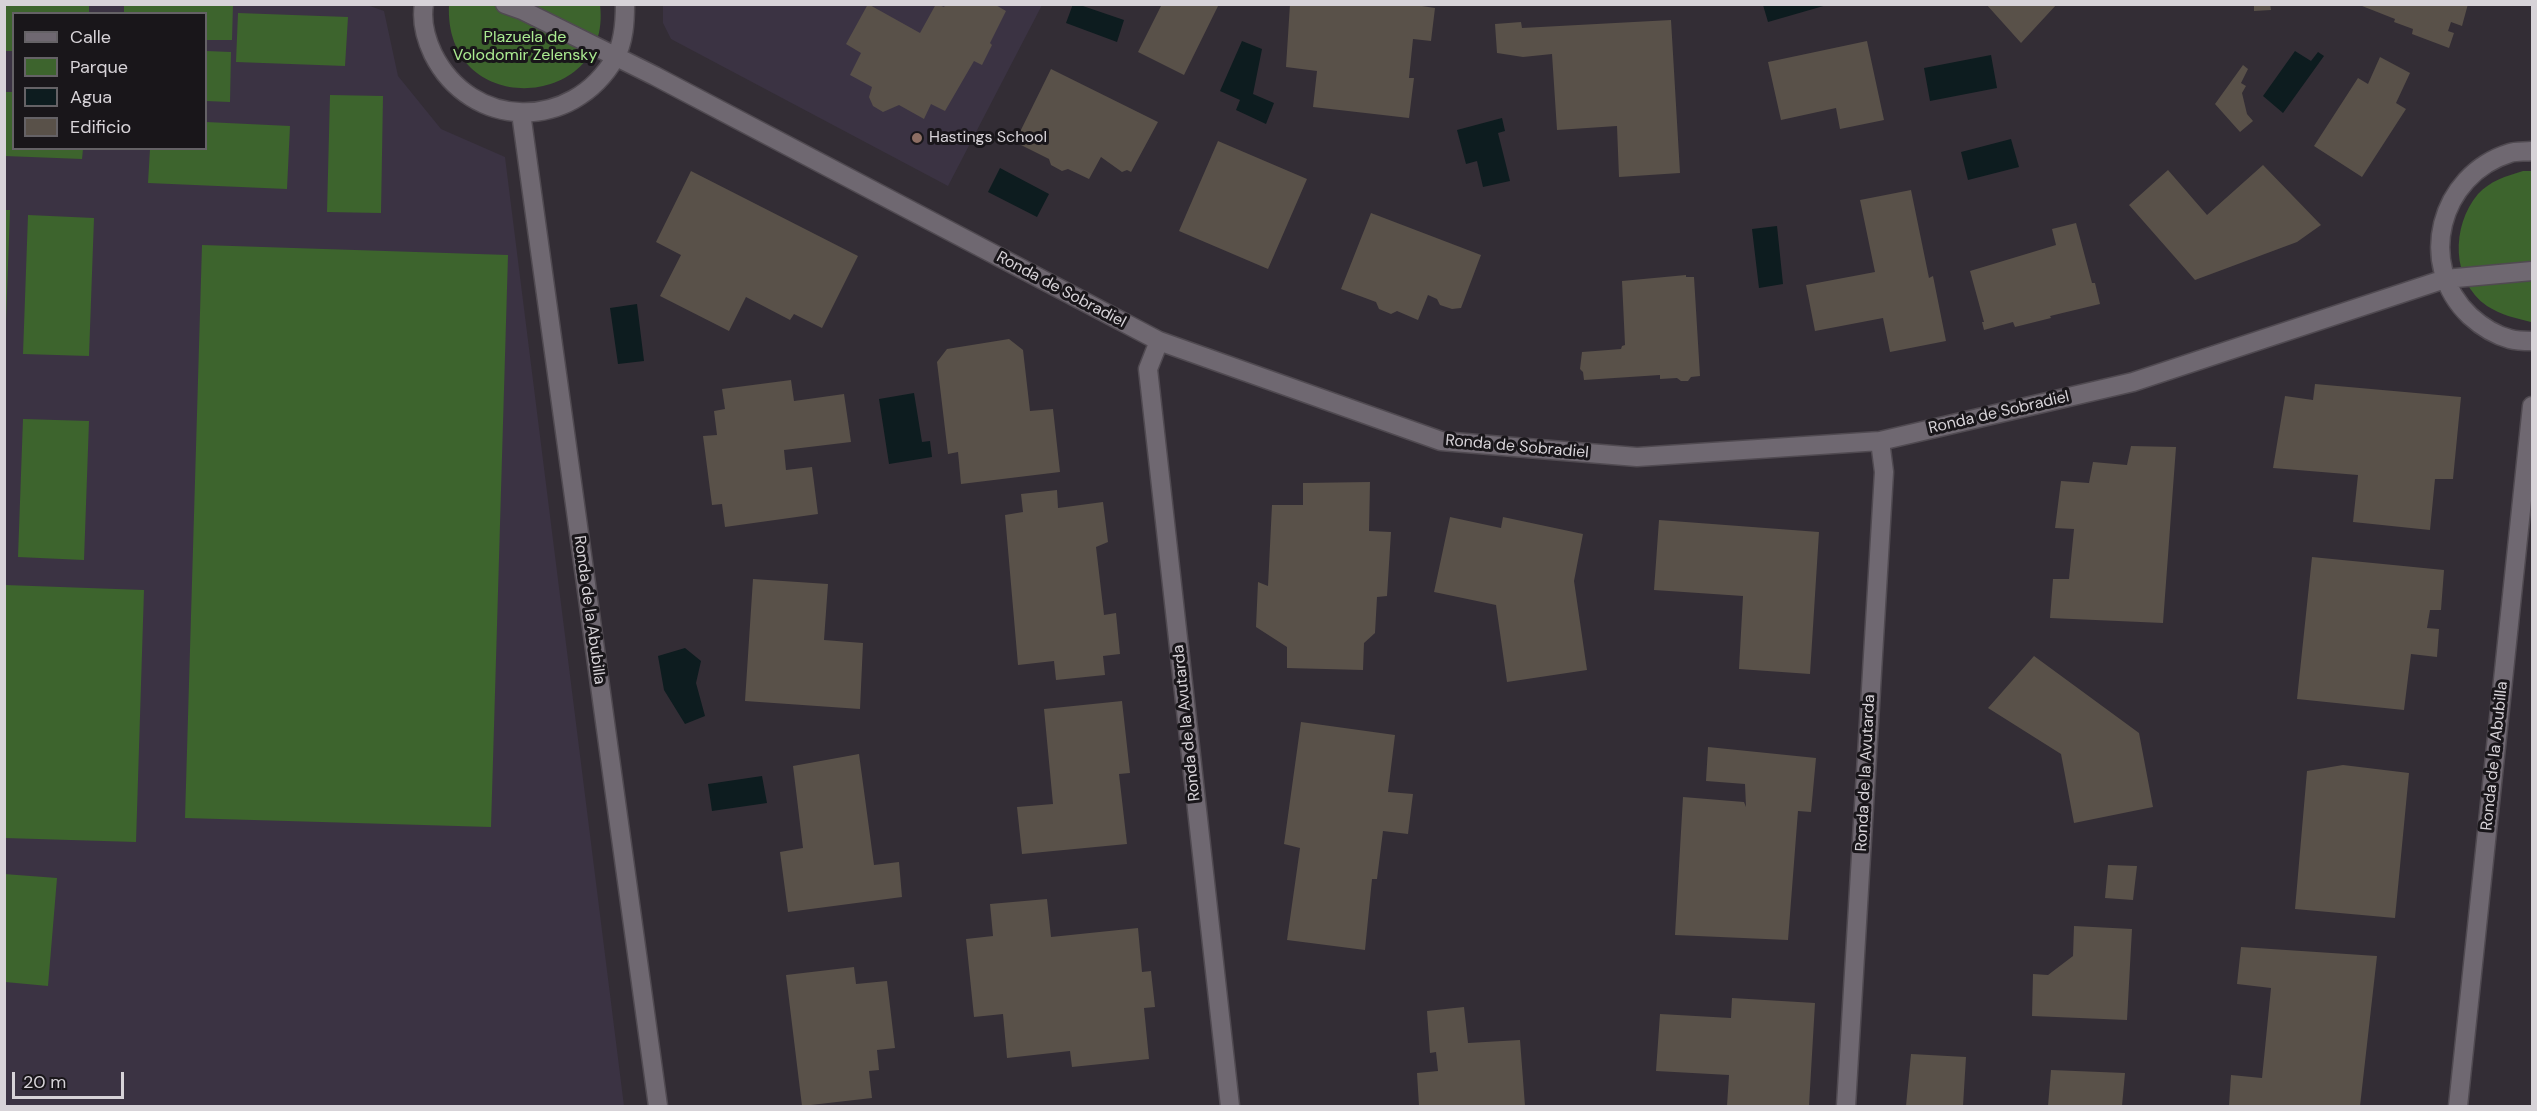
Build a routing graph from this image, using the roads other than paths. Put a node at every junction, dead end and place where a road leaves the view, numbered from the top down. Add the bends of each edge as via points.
1 (424, 4) edge
2 (505, 4) edge
3 (625, 4) edge
4 (616, 56) junction
5 (521, 113) junction
6 (2532, 151) edge
7 (2532, 271) edge
8 (2445, 279) junction
9 (1159, 341) junction
10 (2532, 341) edge
11 (2532, 406) edge
12 (1880, 441) junction
13 (658, 1107) edge
14 (1230, 1107) edge
15 (1846, 1107) edge
16 (2458, 1107) edge

1 - 5 street via 427,42 441,70 463,92 490,107
2 - 4 street, Ronda de Sobradiel
3 - 4 street via 625,27
4 - 5 street via 599,81 576,99 549,110
4 - 9 street, Ronda de Sobradiel
5 - 13 street, Ronda de la Abubilla
6 - 8 street via 2510,153 2481,166 2458,188 2443,216 2439,248
7 - 8 street, Ronda de Sobradiel
8 - 10 street via 2460,306 2482,326 2510,339
8 - 12 street, Ronda de Sobradiel via 2133,382
9 - 12 street, Ronda de Sobradiel via 1441,441 1637,457
9 - 14 street, Ronda de la Avutarda via 1148,369
11 - 16 street, Ronda de la Abubilla
12 - 15 street, Ronda de la Avutarda via 1884,472

